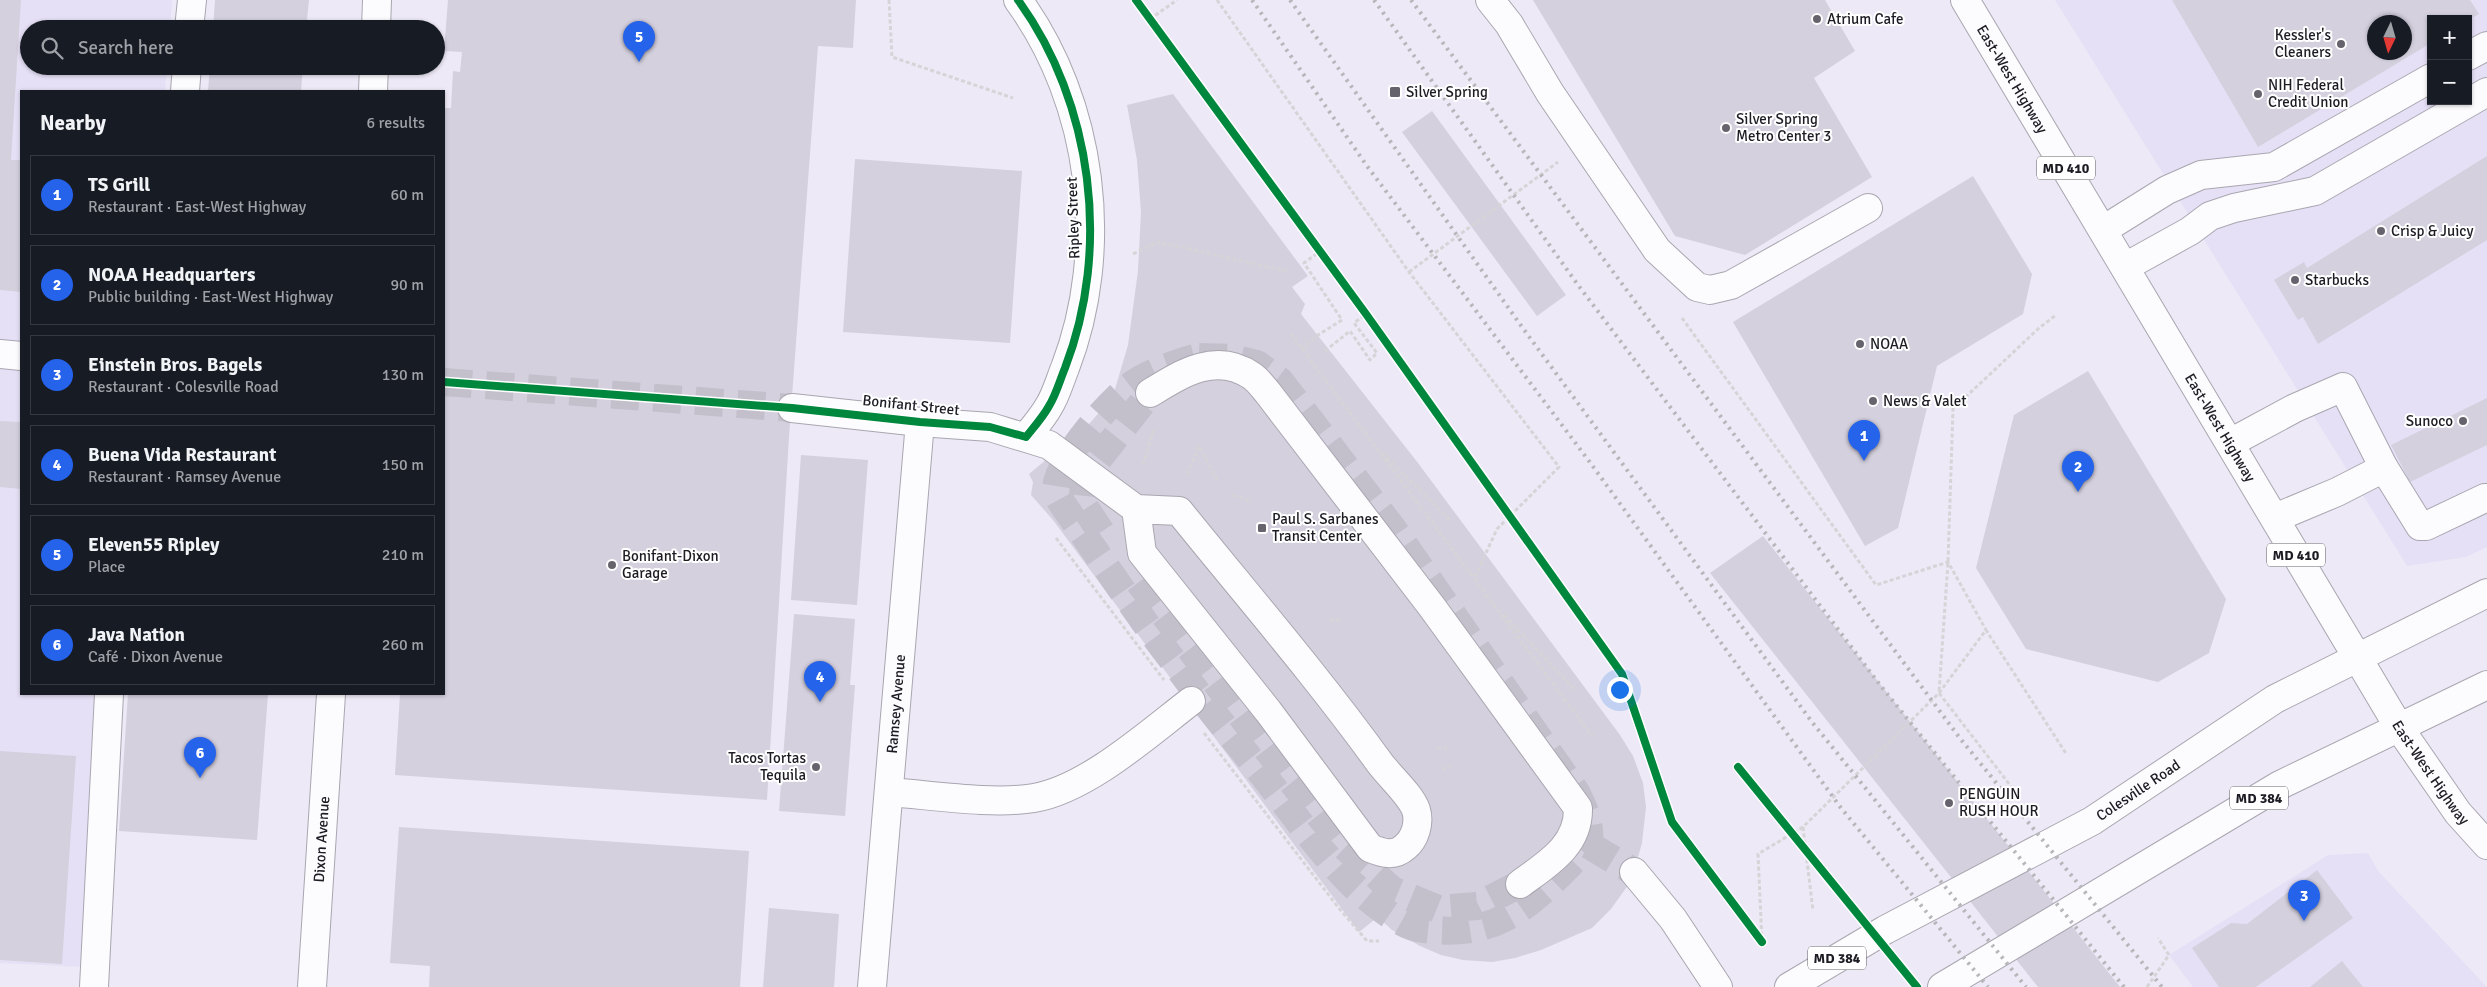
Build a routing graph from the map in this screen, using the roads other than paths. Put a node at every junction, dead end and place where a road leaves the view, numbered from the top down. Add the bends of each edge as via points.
1 (192, 0) edge
2 (377, 0) edge
3 (1018, 0) edge
4 (1490, 0) edge
5 (1965, 0) edge
6 (191, 20) edge
7 (376, 20) edge
8 (2487, 46) edge
9 (2472, 54) edge
10 (186, 75) edge
11 (374, 75) edge
12 (2427, 80) edge
13 (185, 90) edge
14 (373, 90) edge
15 (2487, 92) edge
16 (1868, 208) dead end
17 (2103, 230) junction
18 (2125, 267) junction
19 (0, 354) edge
20 (20, 356) edge
21 (1150, 393) tunnel mouth
22 (792, 408) tunnel mouth
23 (920, 422) junction
24 (1026, 436) junction
25 (2230, 443) junction
26 (2384, 468) junction
27 (2486, 499) edge
28 (1136, 509) junction
29 (2275, 518) junction
30 (2487, 593) edge
31 (2357, 656) junction
32 (2487, 685) edge
33 (109, 695) edge
34 (331, 695) edge
35 (1192, 701) dead end
36 (2400, 729) junction
37 (889, 792) junction
38 (2487, 845) edge
39 (1634, 872) tunnel mouth
40 (1520, 884) tunnel mouth
41 (94, 987) edge
42 (312, 987) edge
43 (872, 987) edge
44 (1718, 987) edge
45 (1789, 987) edge
46 (1942, 987) edge

1 - 6 main road
2 - 7 main road
3 - 24 main road, Ripley Street via 1037,26 1077,123 1090,221 1089,269 1077,337 1050,406
4 - 16 main road via 1657,250 1697,286 1710,290 1731,285
5 - 17 main road, East-West Highway / MD 410
8 - 9 main road
10 - 13 main road
11 - 14 main road
12 - 17 main road via 2274,167 2201,176 2167,190
15 - 18 main road via 2314,192 2210,216 2190,231
17 - 18 main road, East-West Highway / MD 410
18 - 25 main road, East-West Highway / MD 410
19 - 20 main road
21 - 40 main road via 1184,372 1208,366 1233,366 1252,376 1432,606 1578,808 1578,823 1562,850
22 - 23 main road, Bonifant Street
23 - 24 main road, Bonifant Street via 990,427
23 - 37 main road, Ramsey Avenue
24 - 28 main road, Bonifant Street via 1049,445
25 - 26 main road via 2295,408 2343,388
25 - 29 main road, East-West Highway / MD 410
26 - 27 main road via 2420,526
26 - 29 main road
28 - 28 main road via 1142,553 1164,582 1268,711 1370,848 1385,854 1400,851 1411,842 1416,828 1416,810 1407,795 1179,511
29 - 31 main road, East-West Highway / MD 410
30 - 31 main road, Colesville Road / MD 384
31 - 36 main road, East-West Highway / MD 410
31 - 45 main road, Colesville Road / MD 384 via 2275,698 2092,821 1885,930
32 - 36 main road, MD 384
33 - 41 main road
34 - 42 main road, Dixon Avenue
35 - 37 main road via 1084,781 1055,793 1012,799
36 - 38 main road, East-West Highway / MD 410 via 2458,812
36 - 46 main road, MD 384 via 2280,785
37 - 43 main road, Ramsey Avenue
39 - 44 main road via 1673,919

